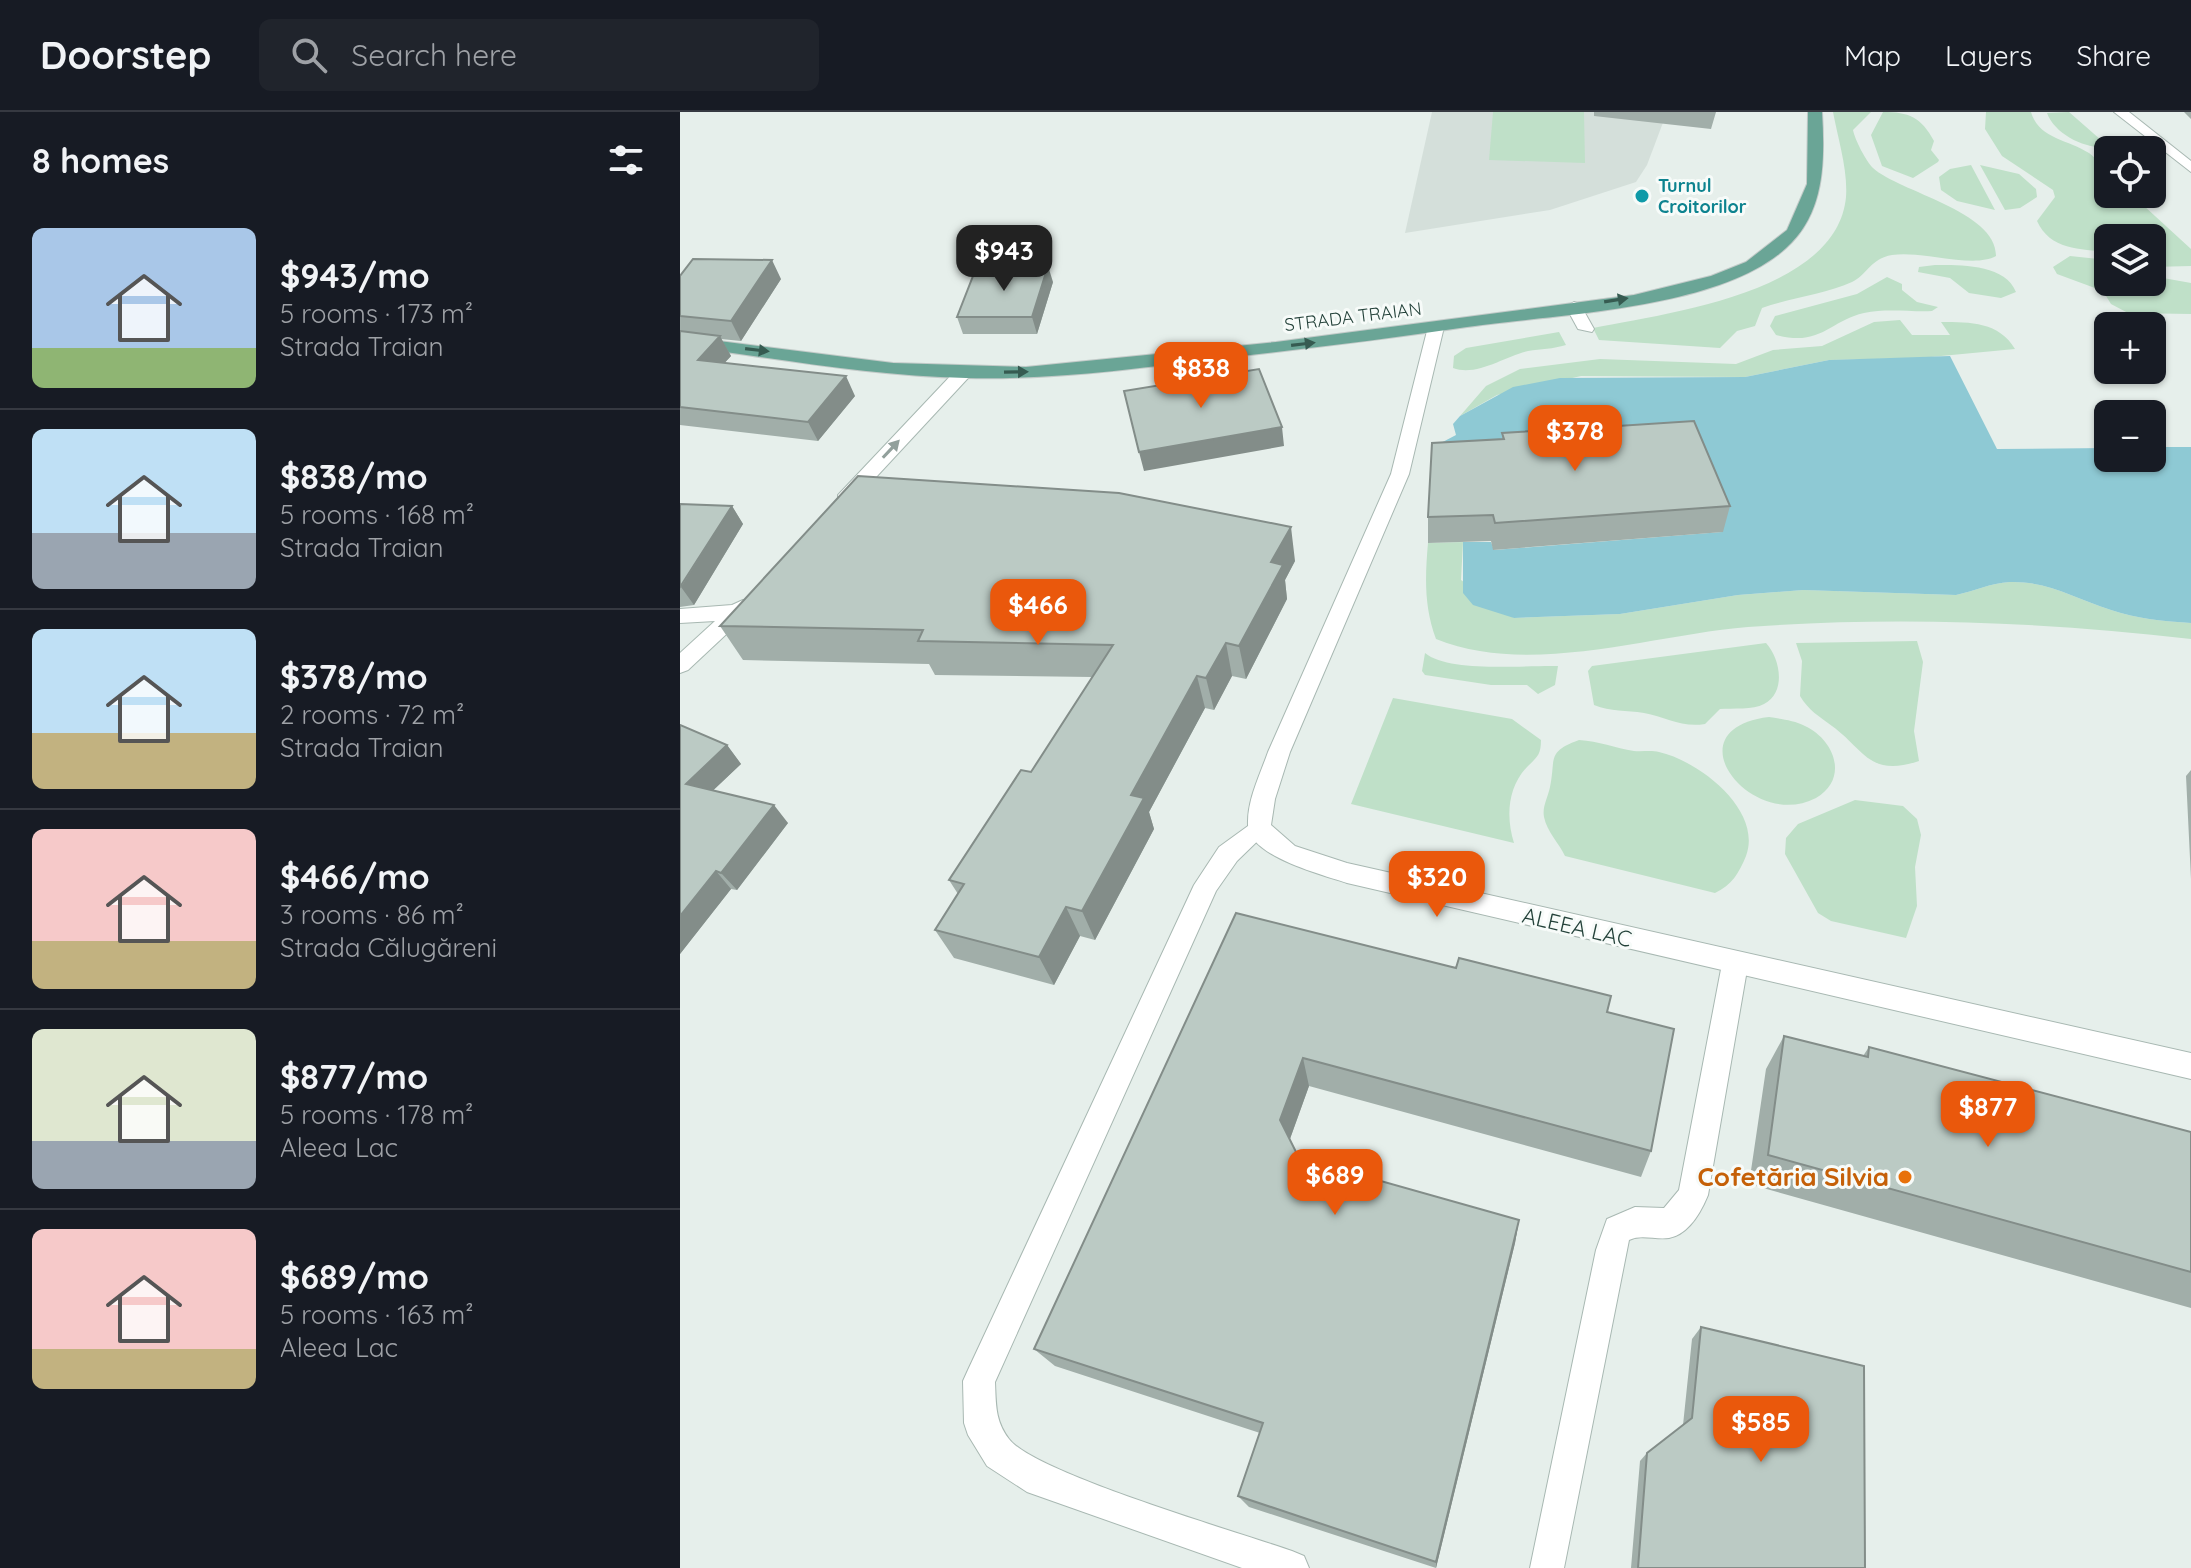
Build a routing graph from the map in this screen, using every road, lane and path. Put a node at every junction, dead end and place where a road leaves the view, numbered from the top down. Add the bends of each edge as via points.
1 (1815, 112) edge
2 (2121, 112) edge
3 (2191, 168) edge
4 (1574, 307) junction
5 (1436, 327) junction
6 (1586, 329) dead end
7 (680, 341) edge
8 (963, 373) junction
9 (834, 509) edge
10 (759, 589) edge
11 (738, 612) junction
12 (680, 616) edge
13 (680, 665) edge
14 (1259, 828) junction
15 (1735, 964) junction
16 (2191, 1066) edge
17 (1292, 1568) edge
18 (1547, 1568) edge

4 -> 1 main road, STRADA TRAIAN via 1703,283 1753,266 1781,246 1815,188
2 - 3 street
4 - 5 main road, STRADA TRAIAN
4 - 6 street
8 -> 5 main road, STRADA TRAIAN via 1104,368
5 - 14 street via 1400,474 1279,752
7 -> 8 main road, STRADA TRAIAN
9 -> 8 street
10 - 11 street
11 - 12 street
11 - 13 street
14 - 15 street, ALEEA LAC via 1287,853 1347,873
14 - 17 street via 1228,854 1206,885 979,1381 980,1423 999,1454 1039,1480
15 - 16 street, ALEEA LAC
15 - 18 street via 1693,1195 1669,1223 1635,1222 1618,1230 1611,1250

